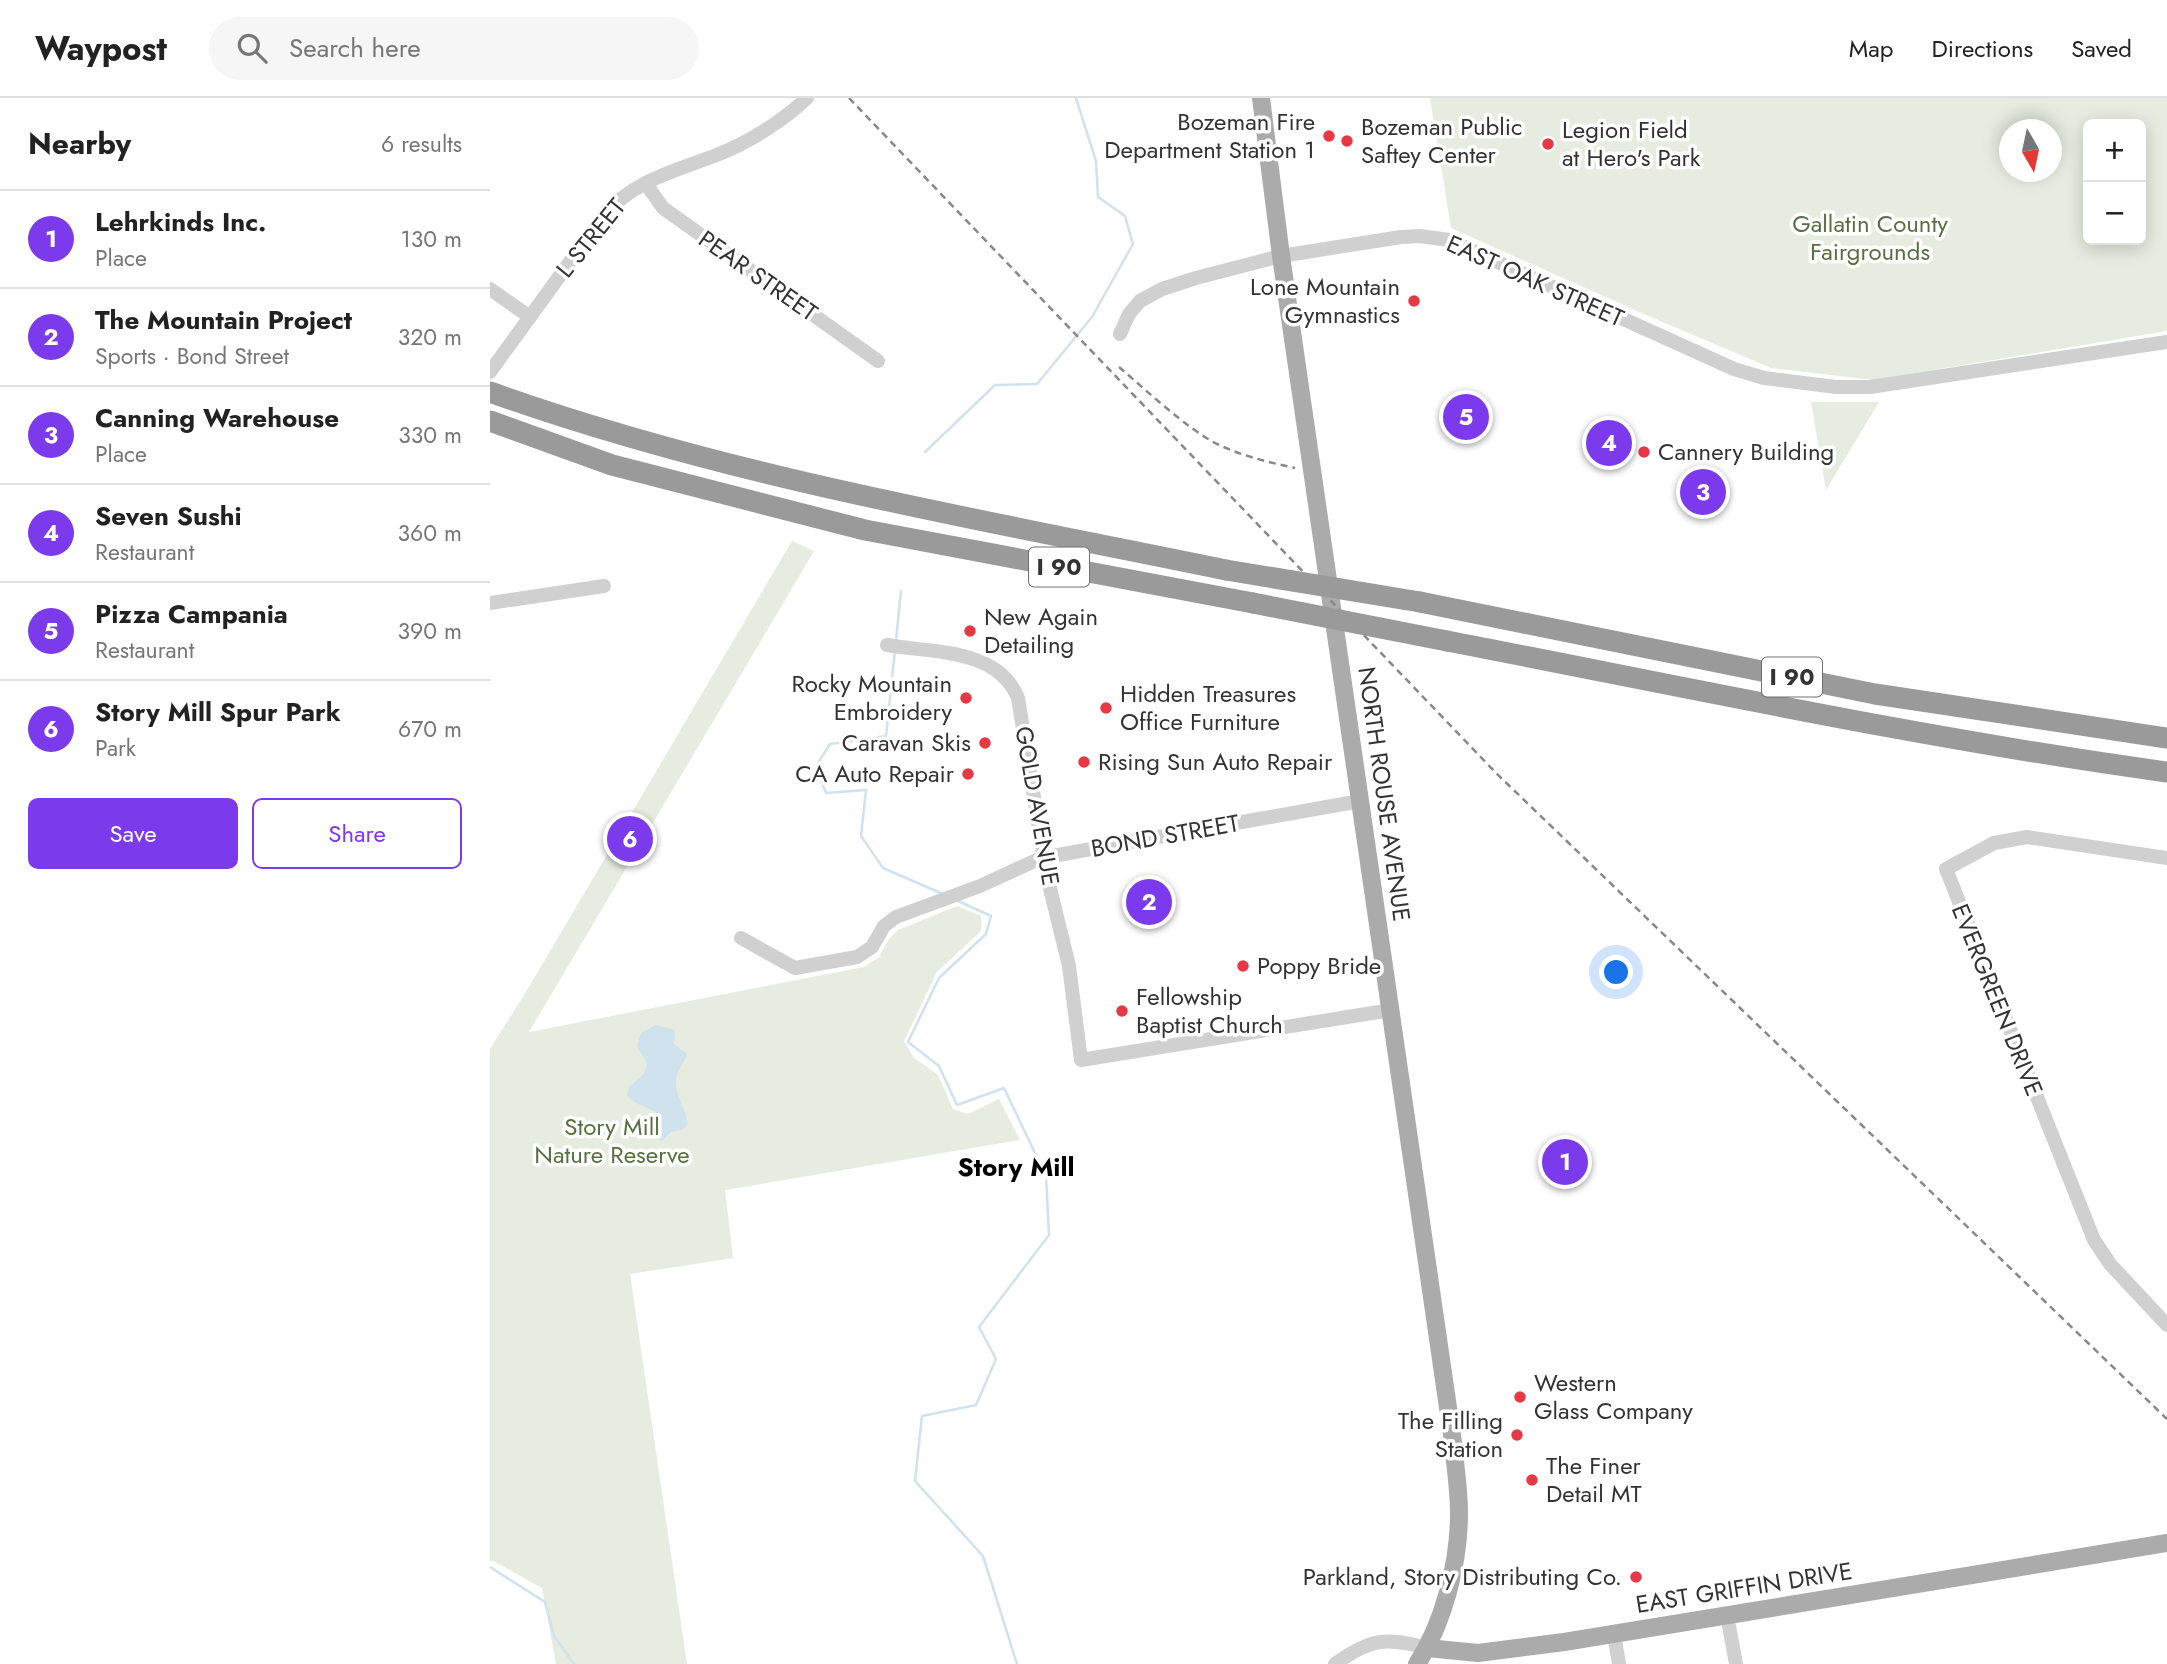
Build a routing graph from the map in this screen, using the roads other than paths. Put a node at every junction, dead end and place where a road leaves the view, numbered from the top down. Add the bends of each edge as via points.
1 (1261, 98) edge
2 (802, 102) edge
3 (646, 184) junction
4 (1281, 256) junction
5 (490, 289) edge
6 (530, 317) junction
7 (1120, 334) dead end
8 (2167, 342) edge
9 (878, 361) dead end
10 (490, 372) edge
11 (490, 392) edge
12 (493, 422) edge
13 (604, 586) dead end
14 (490, 604) edge
15 (887, 645) dead end
16 (2167, 738) edge
17 (2167, 772) edge
18 (1360, 801) junction
19 (1043, 857) junction
20 (2167, 858) edge
21 (741, 938) dead end
22 (1391, 1010) junction
23 (2167, 1325) edge
24 (2167, 1546) edge
25 (1727, 1615) junction
26 (1614, 1634) junction
27 (1427, 1647) junction
28 (1495, 1658) edge
29 (1335, 1664) edge
30 (1417, 1664) edge
31 (1619, 1664) edge
32 (1736, 1664) edge

1 - 4 main road, NORTH ROUSE AVENUE
2 - 3 street, L STREET via 722,153
3 - 6 street, L STREET via 620,198 604,215
3 - 9 street, PEAR STREET via 663,208
4 - 7 street, EAST OAK STREET via 1162,289 1140,301
4 - 8 street, EAST OAK STREET via 1401,237 1449,240 1707,358 1764,378 1836,387 1966,374
4 - 18 main road, NORTH ROUSE AVENUE
5 - 6 street
6 - 10 street, L STREET
11 - 16 highway, I 90, bridge via 631,439 883,500 1875,694
12 - 17 highway, I 90, bridge via 611,465 865,530 1872,723
13 - 14 street
15 - 19 street, GOLD AVENUE via 981,661 1014,686
18 - 19 street, BOND STREET
18 - 22 main road, NORTH ROUSE AVENUE
19 - 21 street, BOND STREET via 894,919 884,926 872,947 857,957 795,968
19 - 22 street, GOLD AVENUE via 1069,966 1081,1060
20 - 23 street, EVERGREEN DRIVE via 2027,837 1994,844 1946,869 2094,1240
22 - 27 main road, NORTH ROUSE AVENUE via 1458,1497 1451,1581
24 - 25 main road, EAST GRIFFIN DRIVE
25 - 26 main road, EAST GRIFFIN DRIVE
25 - 32 street
26 - 28 main road, EAST GRIFFIN DRIVE
26 - 31 street
27 - 28 main road, EAST GRIFFIN DRIVE
27 - 29 street, EAST GRIFFIN DRIVE via 1379,1641
27 - 30 main road, NORTH ROUSE AVENUE

